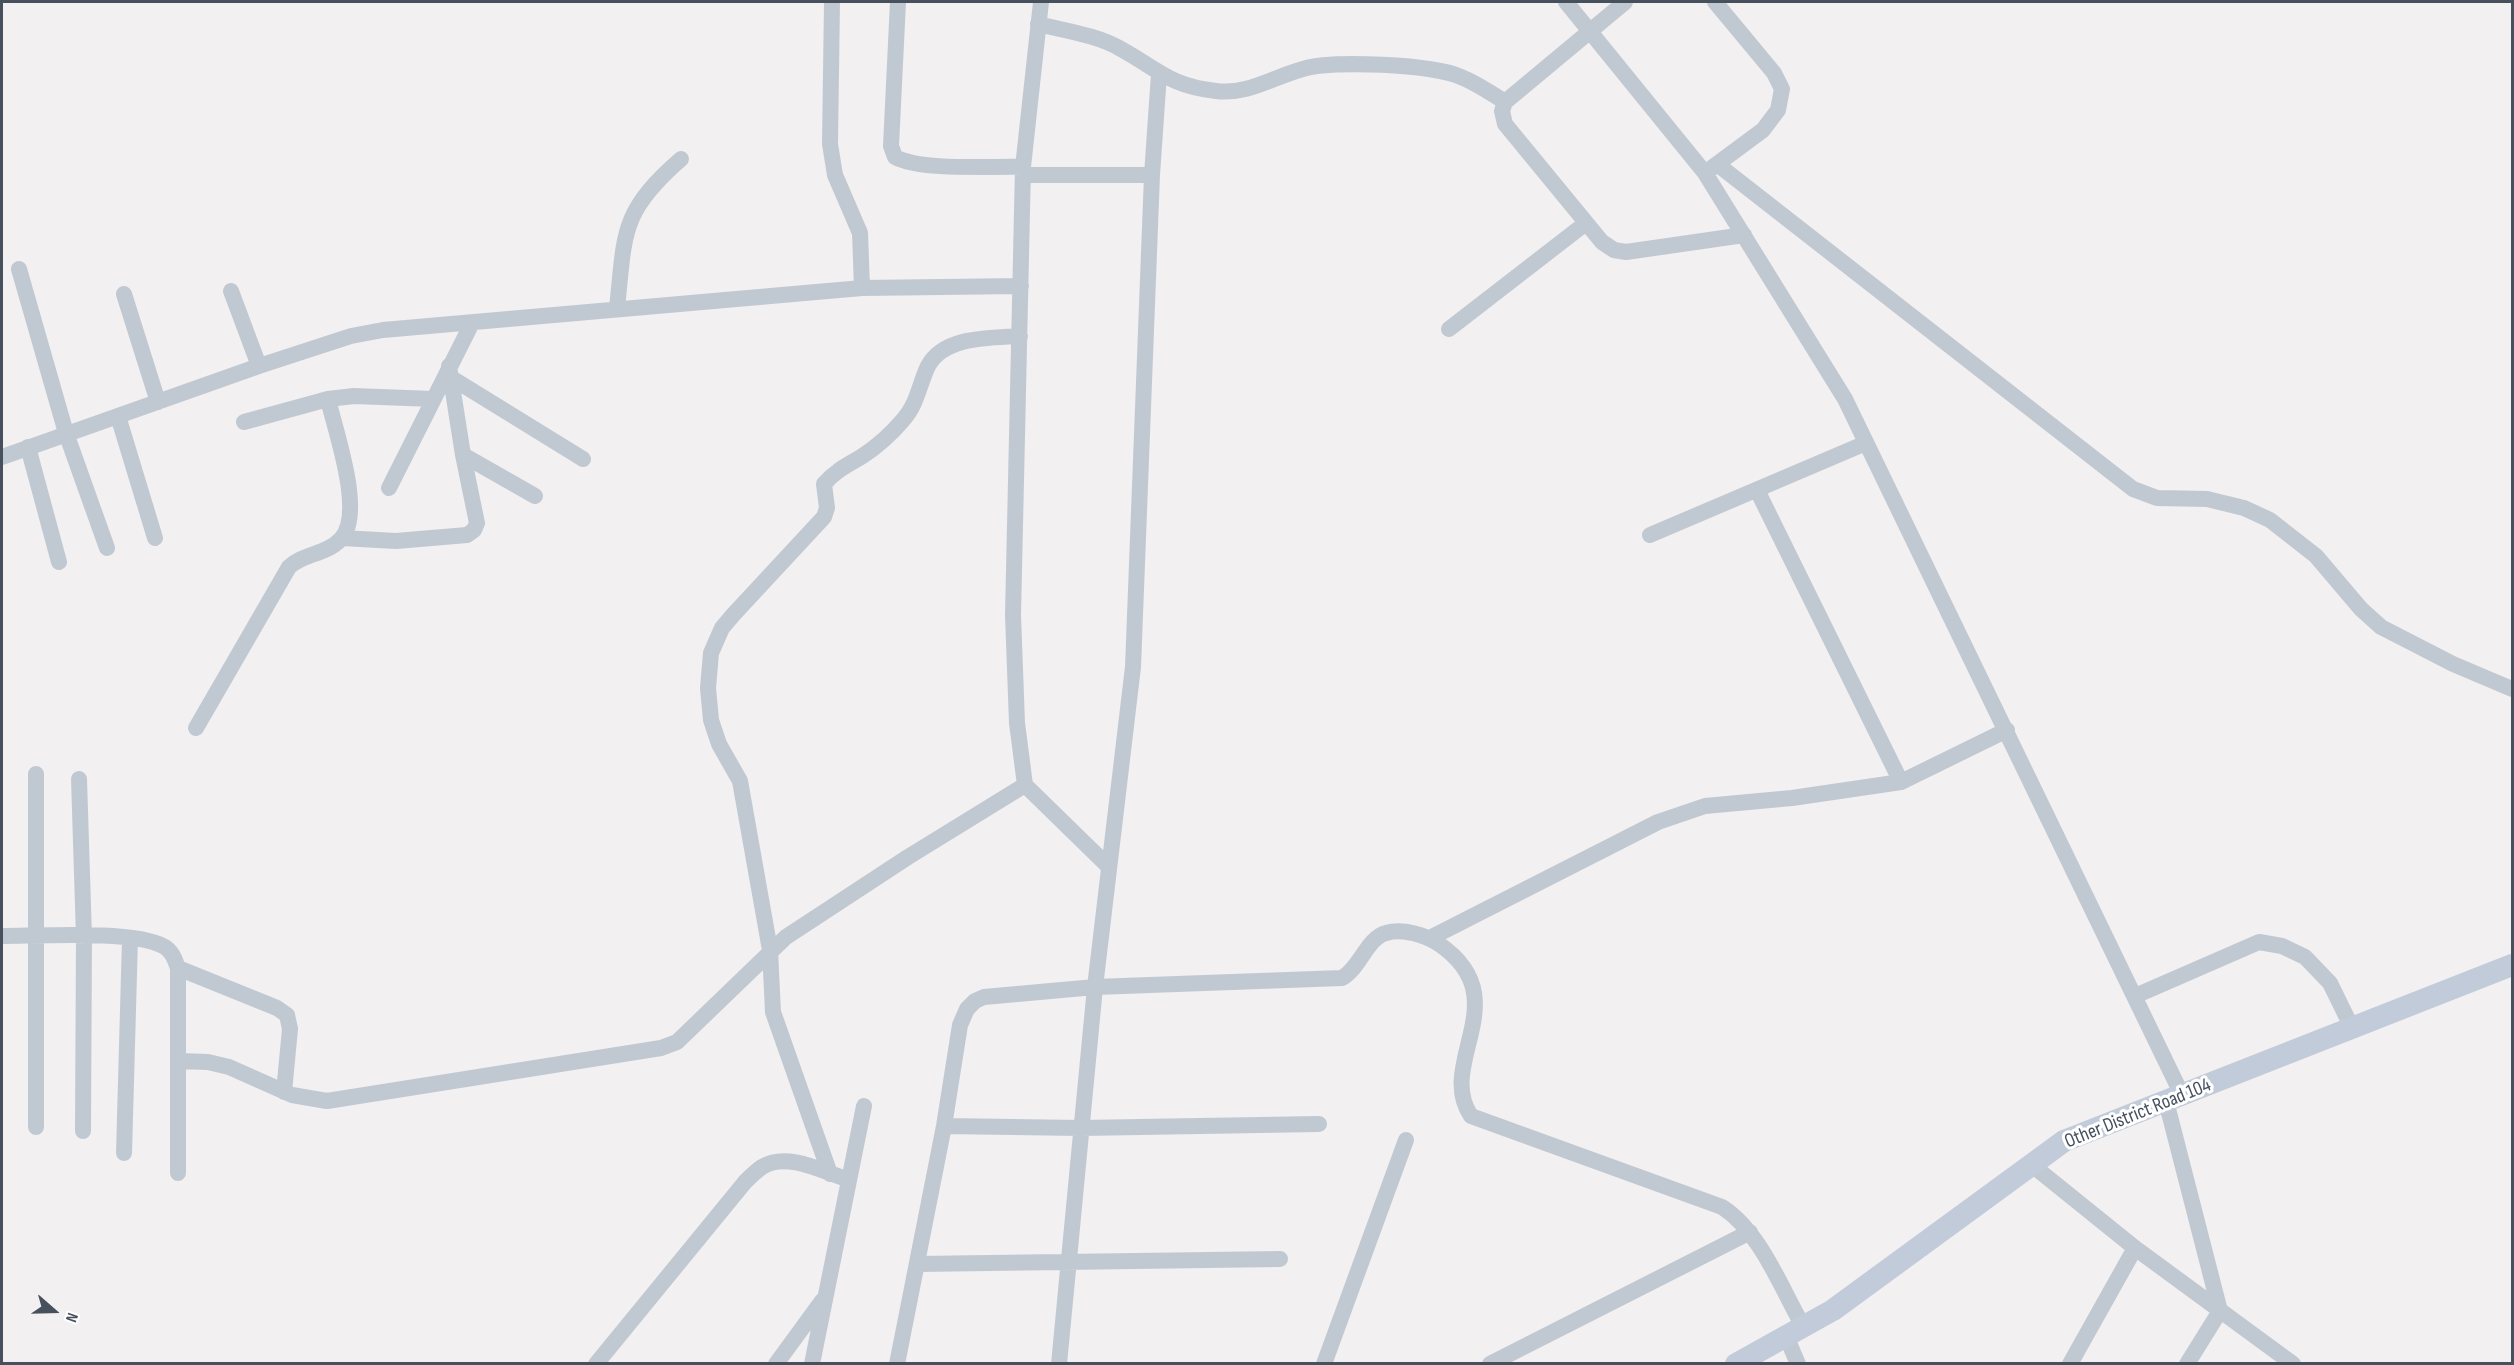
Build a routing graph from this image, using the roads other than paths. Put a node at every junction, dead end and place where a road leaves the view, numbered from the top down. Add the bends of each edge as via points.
1 (832, 2) edge
2 (898, 2) edge
3 (1041, 2) edge
4 (1566, 2) edge
5 (1625, 2) edge
6 (1715, 2) edge
7 (1038, 24) junction
8 (1590, 30) junction
9 (1159, 74) junction
10 (1505, 102) junction
11 (681, 159) dead end
12 (1711, 168) junction
13 (1023, 171) junction
14 (1152, 175) junction
15 (1586, 223) junction
16 (1744, 235) junction
17 (19, 269) dead end
18 (1021, 286) junction
19 (862, 288) junction
20 (231, 291) dead end
21 (124, 294) dead end
22 (617, 308) junction
23 (472, 323) junction
24 (1449, 329) dead end
25 (1020, 336) junction
26 (259, 366) junction
27 (450, 372) junction
28 (328, 399) junction
29 (433, 399) junction
30 (158, 402) junction
31 (118, 416) junction
32 (244, 422) dead end
33 (66, 433) junction
34 (1866, 443) junction
35 (28, 447) junction
36 (463, 455) junction
37 (2, 457) edge
38 (583, 459) dead end
39 (389, 488) dead end
40 (1757, 490) junction
41 (536, 496) dead end
42 (1650, 535) dead end
43 (154, 537) dead end
44 (342, 538) junction
45 (107, 548) dead end
46 (59, 562) dead end
47 (2512, 689) edge
48 (196, 728) dead end
49 (2007, 730) junction
50 (36, 774) dead end
51 (79, 779) dead end
52 (1902, 782) junction
53 (1025, 785) junction
54 (1108, 866) junction
55 (2, 936) edge
56 (36, 936) junction
57 (84, 937) junction
58 (130, 938) junction
59 (1430, 938) junction
60 (770, 950) junction
61 (2512, 965) edge
62 (178, 968) junction
63 (1095, 987) junction
64 (2135, 996) junction
65 (2352, 1028) junction
66 (179, 1061) junction
67 (284, 1092) junction
68 (2174, 1098) junction
69 (864, 1106) dead end
70 (1319, 1124) dead end
71 (944, 1126) junction
72 (36, 1127) dead end
73 (1082, 1128) junction
74 (83, 1131) dead end
75 (1406, 1140) dead end
76 (124, 1153) dead end
77 (2032, 1165) junction
78 (178, 1173) dead end
79 (830, 1174) junction
80 (849, 1180) junction
81 (1750, 1232) junction
82 (2134, 1248) junction
83 (1280, 1259) dead end
84 (1069, 1262) junction
85 (916, 1264) junction
86 (826, 1296) junction
87 (2220, 1311) junction
88 (1795, 1331) junction
89 (2282, 1360) edge
90 (596, 1364) edge
91 (776, 1364) edge
92 (812, 1364) edge
93 (897, 1364) edge
94 (1059, 1364) edge
95 (1324, 1364) edge
96 (1490, 1364) edge
97 (1736, 1364) edge
98 (1798, 1364) edge
99 (2070, 1364) edge
100 (2187, 1364) edge

1 - 19 street via 830,144 835,176 860,233
2 - 13 street via 891,146 895,157 922,164
3 - 7 street
4 - 8 street
5 - 8 street
6 - 12 street via 1774,73 1782,89 1778,110 1763,130
7 - 9 street via 1120,48
7 - 13 street
8 - 10 street
8 - 12 street
9 - 10 street via 1191,88 1220,92 1246,90 1306,68 1328,65 1428,68 1460,76
9 - 14 street
10 - 15 street via 1505,124
11 - 22 street via 658,179 635,209 625,232
12 - 16 street
12 - 47 street via 2133,489 2157,498 2207,499 2244,508 2270,520 2316,556 2381,627
13 - 14 street
13 - 18 street
14 - 54 street via 1133,667
15 - 16 street via 1602,242 1626,252
15 - 24 street
16 - 34 street via 1845,399
17 - 33 street
18 - 19 street
18 - 25 street
19 - 22 street
20 - 26 street
21 - 30 street
22 - 23 street
23 - 26 street via 351,336
23 - 27 street
25 - 53 street via 1013,615 1017,723
25 - 60 street via 975,339 936,354 914,406 863,455 835,472 824,484 824,517 722,628 711,652 711,720 718,744 740,781
26 - 30 street
27 - 29 street
27 - 36 street
27 - 38 street
28 - 29 street
28 - 32 street
28 - 44 street via 352,512
29 - 39 street
30 - 31 street
31 - 33 street
31 - 43 street
33 - 35 street
33 - 45 street
34 - 40 street
34 - 49 street
35 - 37 street
35 - 46 street
36 - 41 street
36 - 44 street via 477,523 467,535 396,541
40 - 42 street
40 - 52 street
44 - 48 street via 325,552 297,560 289,567
49 - 52 street
49 - 64 street
50 - 56 street
51 - 57 street
52 - 59 street via 1696,809 1658,822
53 - 54 street
53 - 60 street
54 - 63 street
55 - 56 street
56 - 57 street
56 - 72 street
57 - 58 street
57 - 74 street
58 - 62 street via 166,947
58 - 76 street
59 - 63 street via 1397,931 1384,933 1353,972 1342,978
59 - 81 street via 1452,953 1475,993 1475,1017 1461,1085 1463,1104 1471,1116 1722,1207
60 - 67 street via 677,1042 661,1048 327,1101
60 - 79 street via 773,1012
61 - 65 street, Other District Road 104
62 - 66 street
62 - 67 street via 287,1015 290,1029
63 - 71 street via 975,1000 960,1025
63 - 73 street
64 - 65 street via 2259,942 2282,945 2305,957 2330,983
64 - 68 street
65 - 68 street, Other District Road 104
66 - 67 street via 229,1067
66 - 78 street
68 - 77 street, Other District Road 104 via 2064,1141
68 - 87 street
69 - 80 street
70 - 73 street
71 - 73 street
71 - 85 street
73 - 84 street
75 - 95 street
77 - 82 street
77 - 88 street, Other District Road 104 via 1833,1310
79 - 80 street
79 - 90 street via 790,1161 761,1167 744,1182
80 - 86 street
81 - 88 street
81 - 96 street
82 - 87 street
82 - 99 street
83 - 84 street
84 - 85 street
84 - 94 street
85 - 93 street
86 - 91 street
86 - 92 street
87 - 89 street
87 - 100 street
88 - 97 street, Other District Road 104
88 - 98 street

